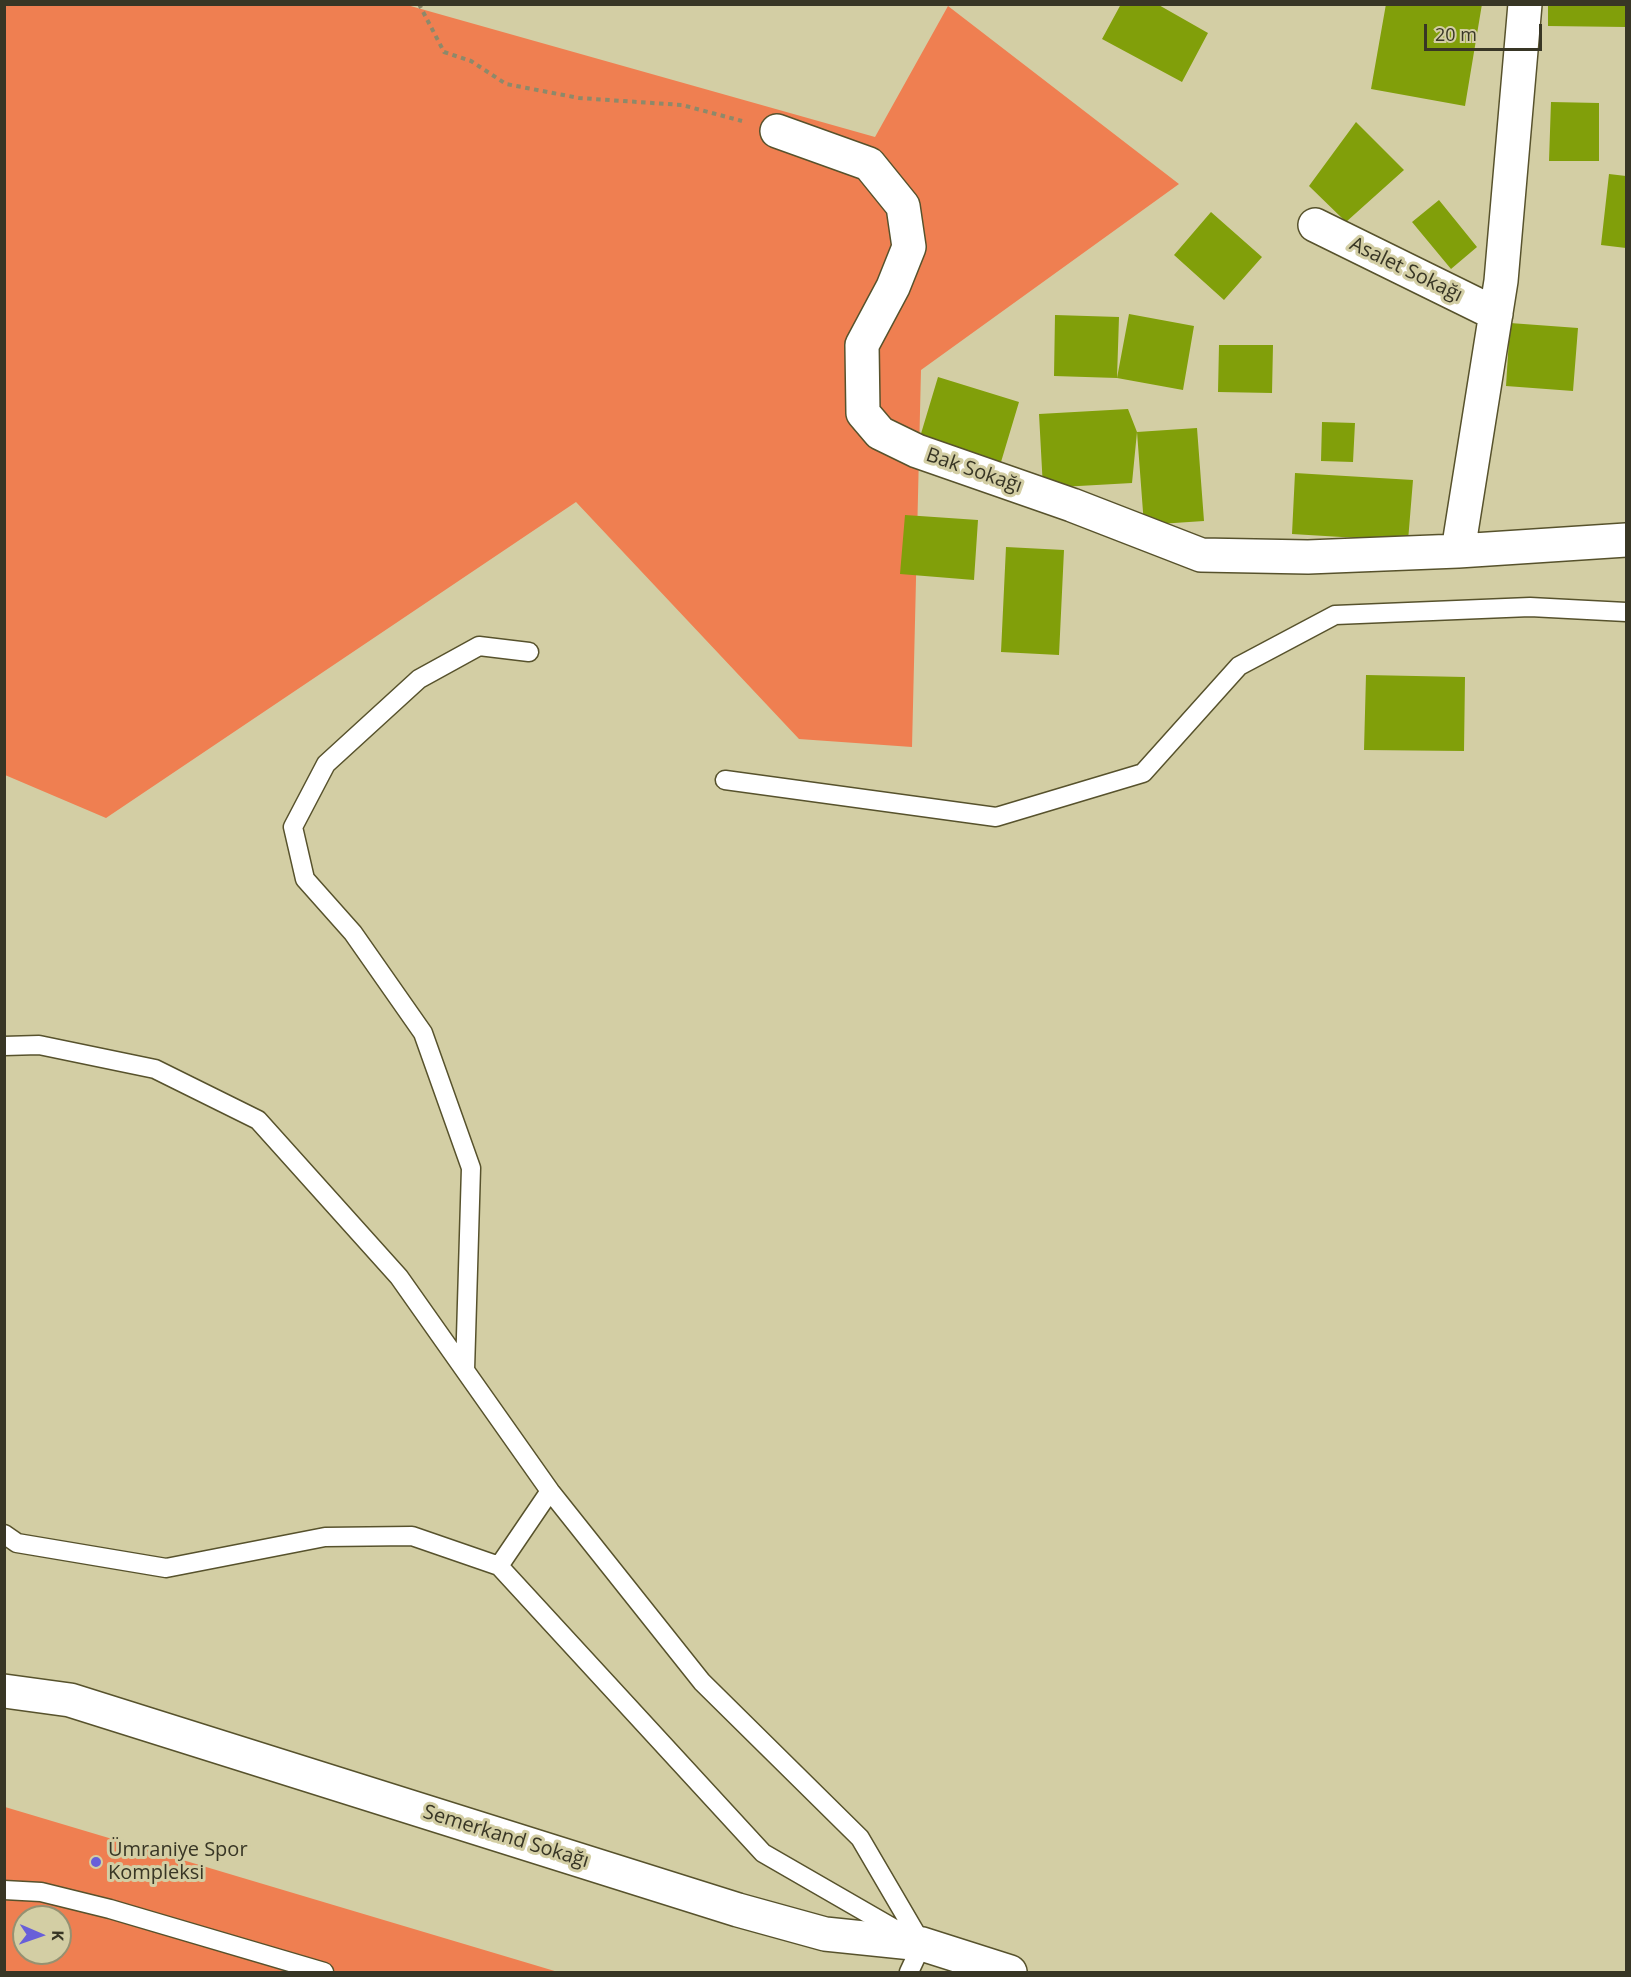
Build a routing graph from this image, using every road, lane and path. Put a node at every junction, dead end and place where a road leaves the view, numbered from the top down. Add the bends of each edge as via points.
1 (419, 4) edge
2 (1525, 4) edge
3 (777, 131) joint
4 (1315, 225) dead end
5 (1496, 314) junction
6 (1626, 540) edge
7 (1458, 551) junction
8 (1626, 612) edge
9 (529, 652) dead end
10 (725, 780) dead end
11 (4, 1046) edge
12 (465, 1370) junction
13 (550, 1491) junction
14 (4, 1534) edge
15 (499, 1566) junction
16 (4, 1691) edge
17 (4, 1890) edge
18 (915, 1958) edge
19 (324, 1972) edge
20 (1010, 1972) edge

1 - 3 path via 444,52 471,61 507,84 579,98 682,105
2 - 5 street
3 - 7 street, Bak Sokağı via 869,164 903,206 909,247 862,345 863,413 880,433 917,451 1202,555 1308,557
4 - 5 street, Asalet Sokağı
5 - 7 street
6 - 7 street, Bak Sokağı
8 - 10 lane via 1530,607 1335,615 1239,666 1143,773 996,817
9 - 12 lane via 479,646 419,679 326,764 293,827 305,879 353,933 423,1033 471,1168
11 - 12 lane via 39,1045 155,1069 258,1120 399,1277
12 - 13 lane
13 - 15 lane
13 - 18 lane via 702,1682 860,1838
14 - 15 lane via 17,1543 166,1568 325,1537 412,1536
15 - 18 lane via 764,1853
16 - 18 street, Semerkand Sokağı via 70,1700 738,1910
17 - 19 lane via 42,1892 110,1909
18 - 20 street, Semerkand Sokağı

